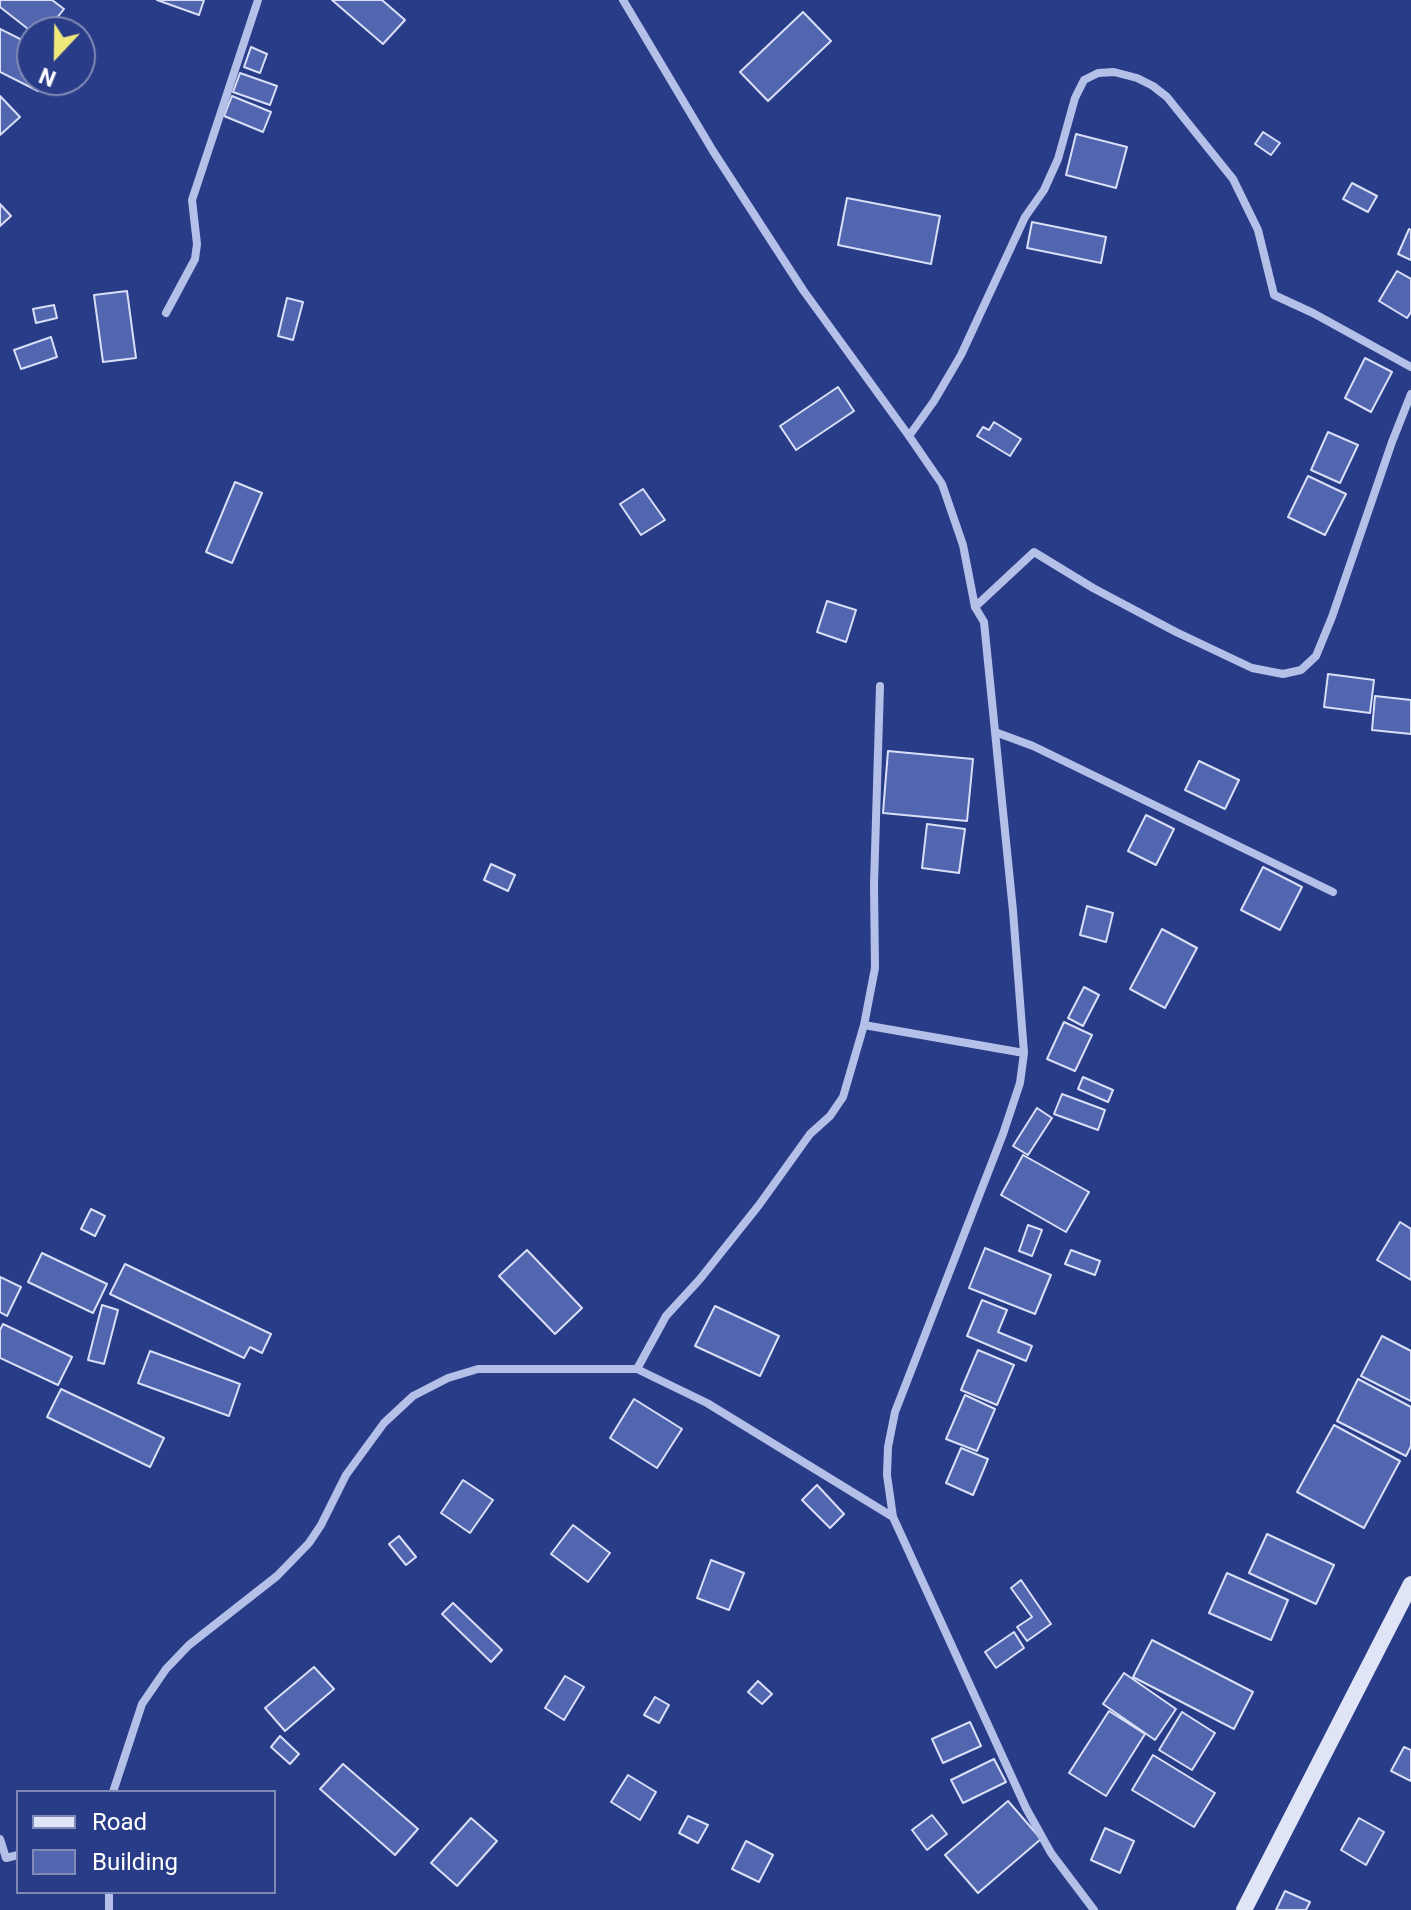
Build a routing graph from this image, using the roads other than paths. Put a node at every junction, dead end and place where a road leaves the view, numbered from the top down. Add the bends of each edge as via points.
1 (258, 0) edge
2 (623, 0) edge
3 (166, 313) dead end
4 (1411, 367) edge
5 (1411, 394) edge
6 (909, 436) junction
7 (975, 607) junction
8 (880, 686) dead end
9 (995, 732) junction
10 (1333, 892) dead end
11 (864, 1025) junction
12 (1024, 1053) junction
13 (637, 1369) junction
14 (893, 1517) junction
15 (1411, 1584) edge
16 (114, 1790) edge
17 (0, 1839) edge
18 (16, 1856) edge
19 (1094, 1910) edge
20 (1244, 1910) edge

1 - 3 street via 192,200 195,259
2 - 6 street via 803,290
4 - 6 street via 1274,295 1258,230 1233,179 1167,97 1137,78 1098,73 1084,80 1044,190 1025,217 961,355
5 - 7 street via 1332,617 1316,656 1301,670 1283,674 1252,668 1106,595 1034,552
6 - 7 street via 942,484 963,545
7 - 9 street via 984,622
8 - 11 street via 875,968
9 - 10 street
9 - 12 street
11 - 12 street
11 - 13 street via 843,1097 666,1316
12 - 14 street via 1003,1134 895,1412 887,1475
13 - 14 street via 707,1403
13 - 16 street via 478,1369 413,1396 384,1423 346,1475 309,1543 166,1669 142,1704
14 - 19 street via 1026,1808 1051,1853
15 - 20 street
17 - 18 street via 6,1858

